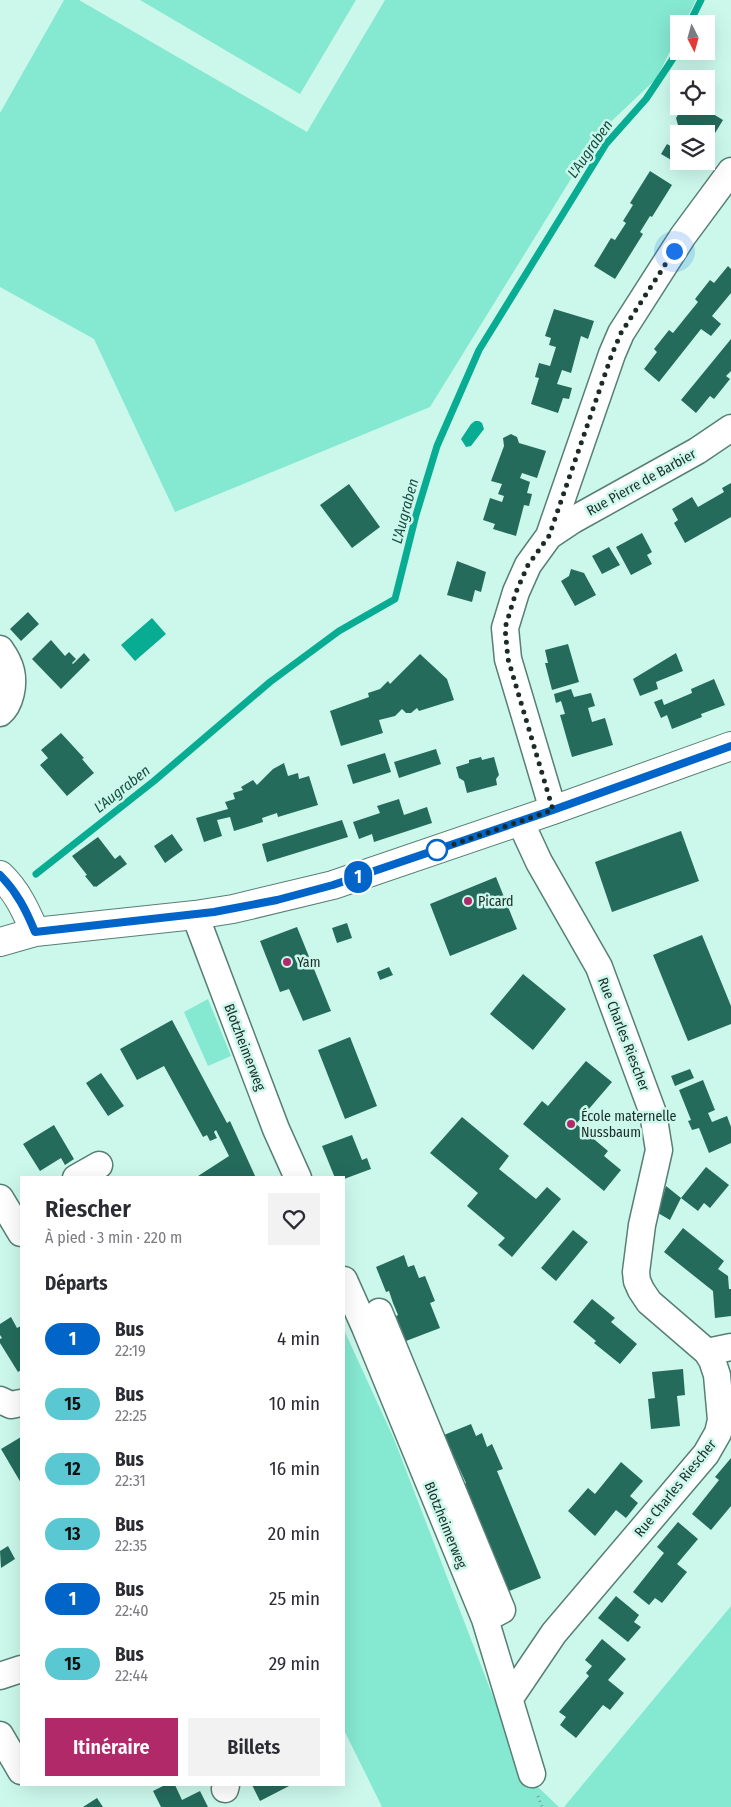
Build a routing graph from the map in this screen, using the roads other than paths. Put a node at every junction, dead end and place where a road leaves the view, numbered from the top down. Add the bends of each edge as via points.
1 (731, 171) edge
2 (731, 428) edge
3 (549, 536) junction
4 (0, 649) edge
5 (0, 713) edge
6 (731, 746) edge
7 (553, 810) junction
8 (520, 821) junction
9 (0, 875) edge
10 (195, 915) junction
11 (35, 932) junction
12 (0, 942) edge
13 (99, 1165) dead end
14 (80, 1176) edge
15 (297, 1176) edge
16 (345, 1282) edge
17 (379, 1312) dead end
18 (719, 1349) edge
19 (0, 1400) edge
20 (20, 1403) edge
21 (485, 1619) junction
22 (20, 1669) edge
23 (0, 1676) edge
24 (510, 1698) junction
25 (0, 1735) edge
26 (20, 1769) edge
27 (532, 1774) dead end

1 - 3 street, Rue Pierre de Barbier via 683,236 621,333
2 - 3 street, Rue Pierre de Barbier via 698,451 572,520
3 - 7 street, Rue Pierre de Barbier via 528,565 505,628 508,659
4 - 5 street via 8,660 12,678 10,699
6 - 7 main road
7 - 8 main road
8 - 10 main road via 333,885 277,900
8 - 18 street, Rue Charles Riescher via 539,862 599,967 654,1113 659,1150 642,1225 637,1281 650,1302
9 - 11 main road via 12,886
10 - 11 main road
10 - 15 street, Blotzheimerweg via 276,1129
11 - 12 main road
13 - 14 street
16 - 21 street, Blotzheimerweg
17 - 21 street via 502,1610
18 - 24 street, Rue Charles Riescher via 717,1375 721,1420 718,1434 706,1454 554,1633
19 - 20 street via 11,1405
21 - 24 street, Blotzheimerweg
22 - 23 street
24 - 27 street, Blotzheimerweg
25 - 26 street

